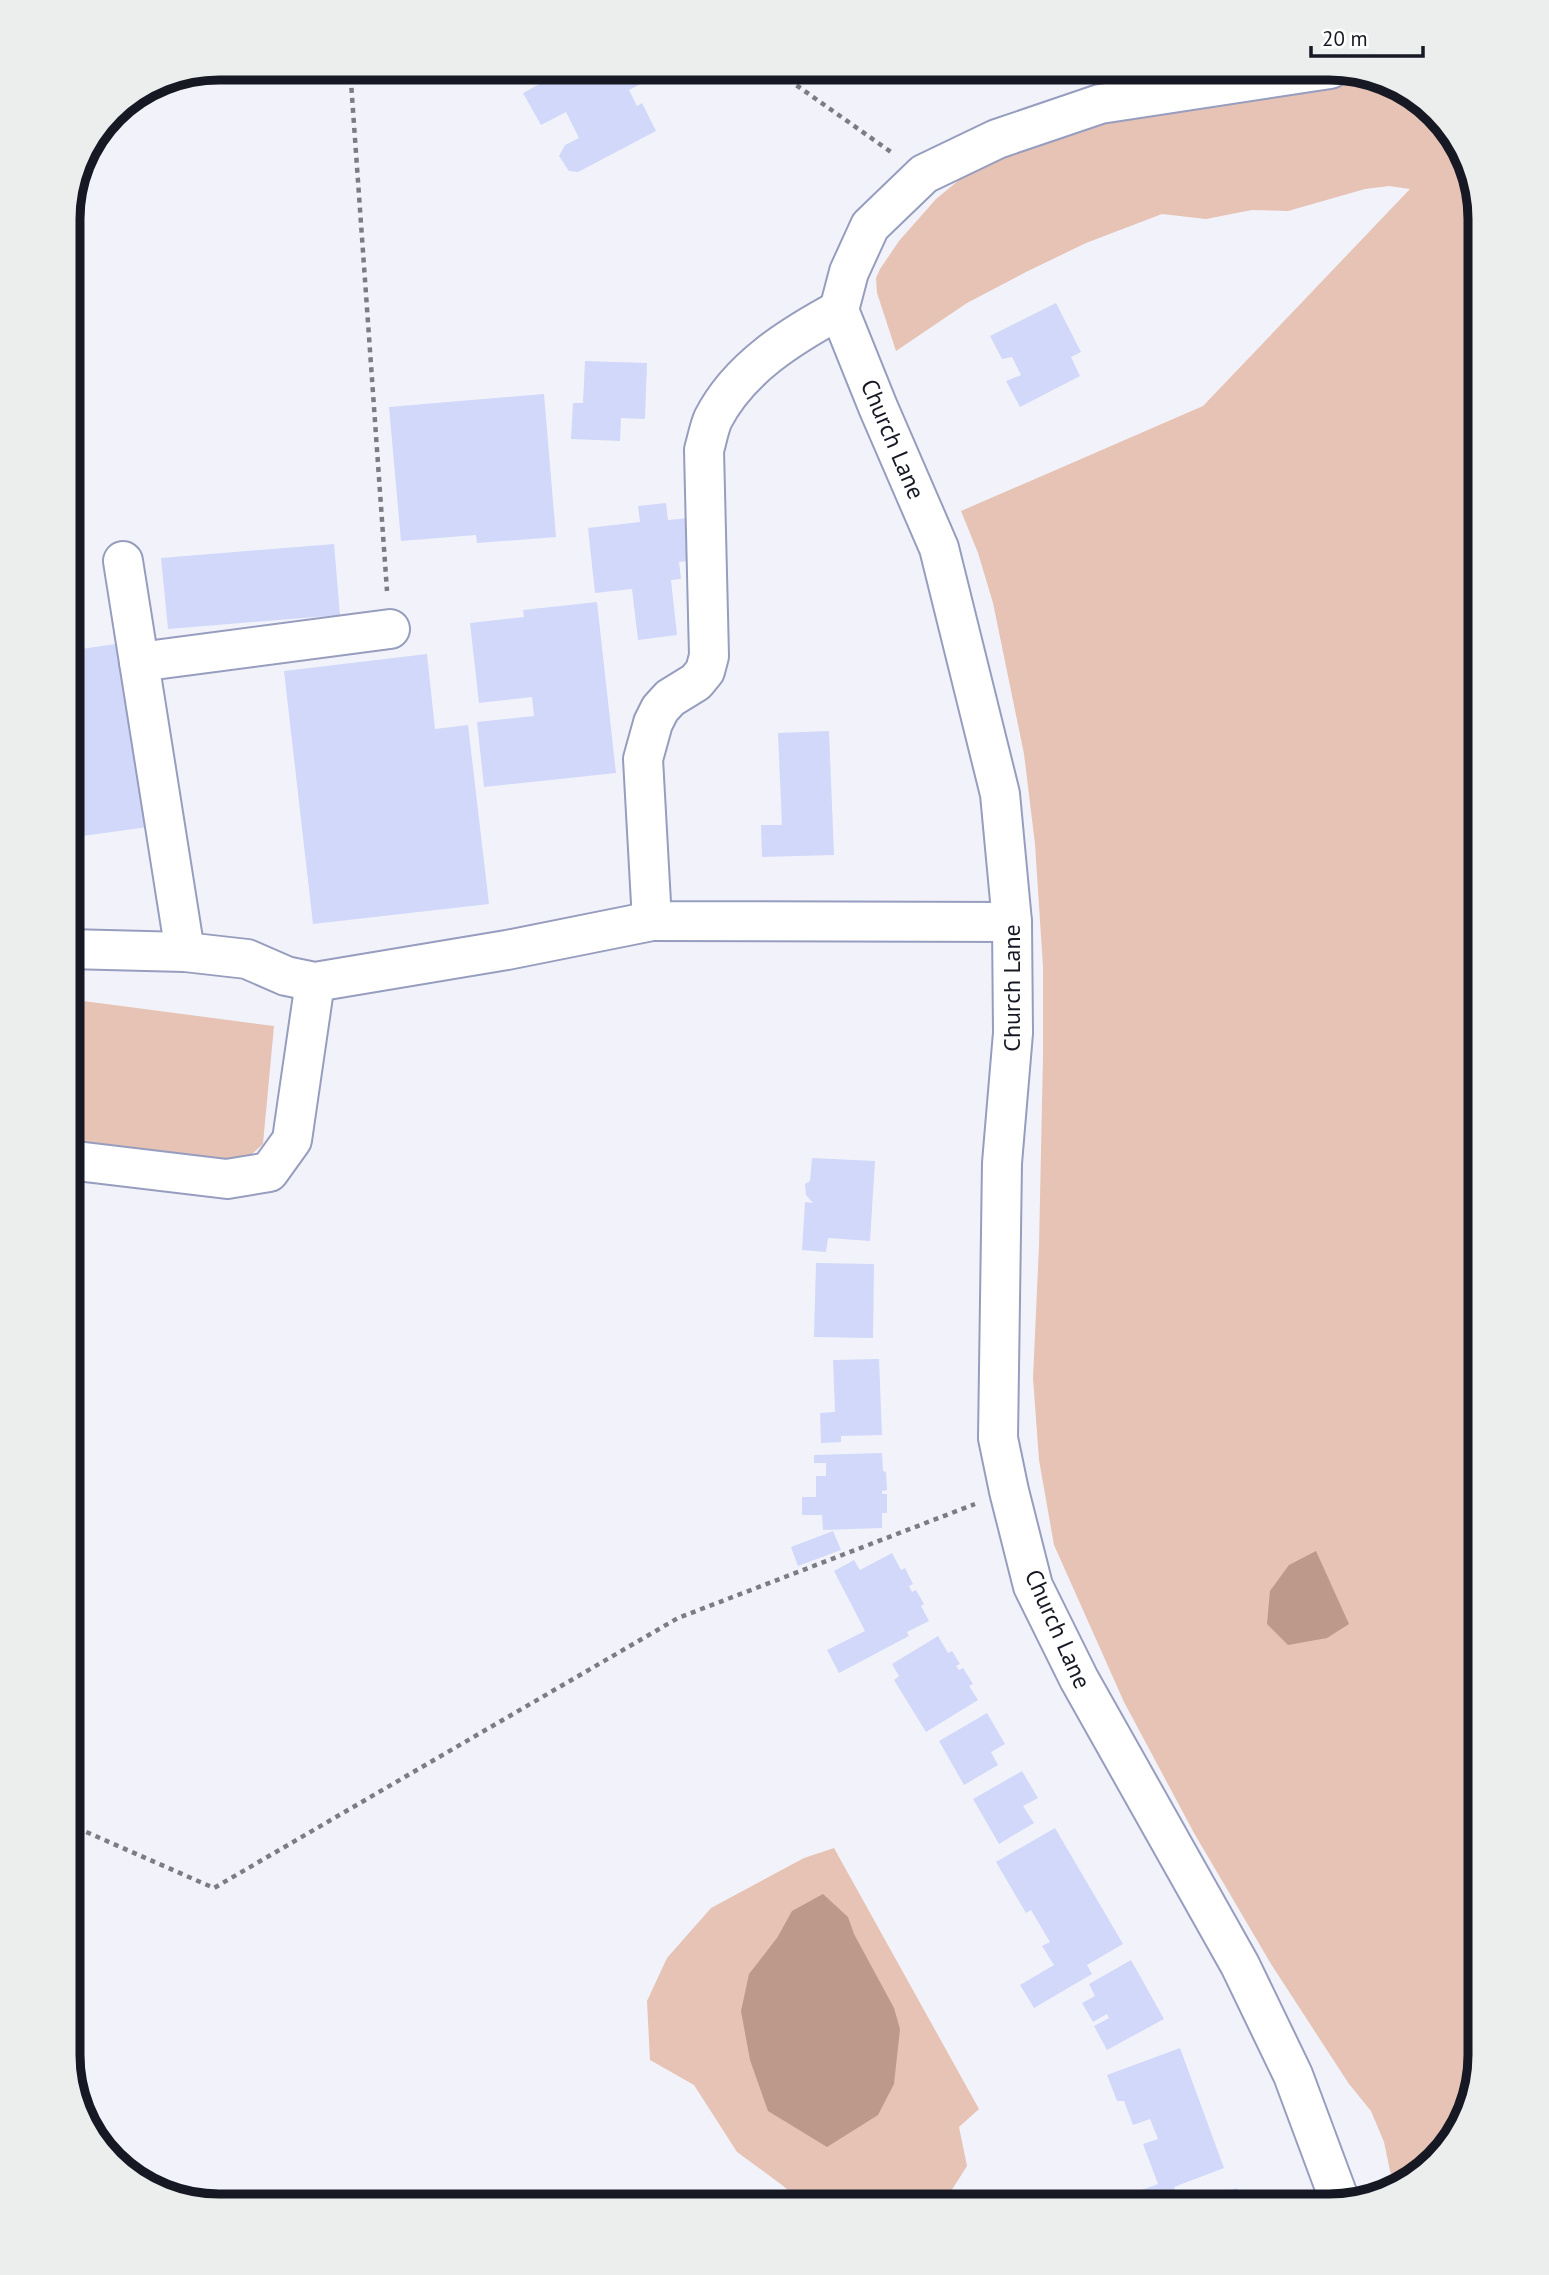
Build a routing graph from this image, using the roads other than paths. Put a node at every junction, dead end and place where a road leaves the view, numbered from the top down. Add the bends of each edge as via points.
1 (1252, 81) edge
2 (839, 310) junction
3 (123, 561) dead end
4 (390, 629) road end
5 (139, 662) junction
6 (652, 921) junction
7 (1012, 922) junction
8 (81, 949) edge
9 (185, 952) junction
10 (315, 982) junction
11 (80, 1161) edge
12 (1337, 2194) edge

1 - 2 street via 1100,104 997,139 924,174 870,226 849,272
2 - 6 street via 757,363 712,420 704,450 709,656 696,682 660,709 642,759
2 - 7 street, Church Lane via 939,548 1000,794
3 - 5 street
4 - 5 street
5 - 9 street
6 - 7 street
6 - 10 street
7 - 12 street, Church Lane via 1013,1033 1002,1163 998,1438 1033,1586 1079,1679 1240,1965 1293,2075
8 - 9 street
9 - 10 street via 247,960
10 - 11 street via 292,1140 269,1172 227,1179

